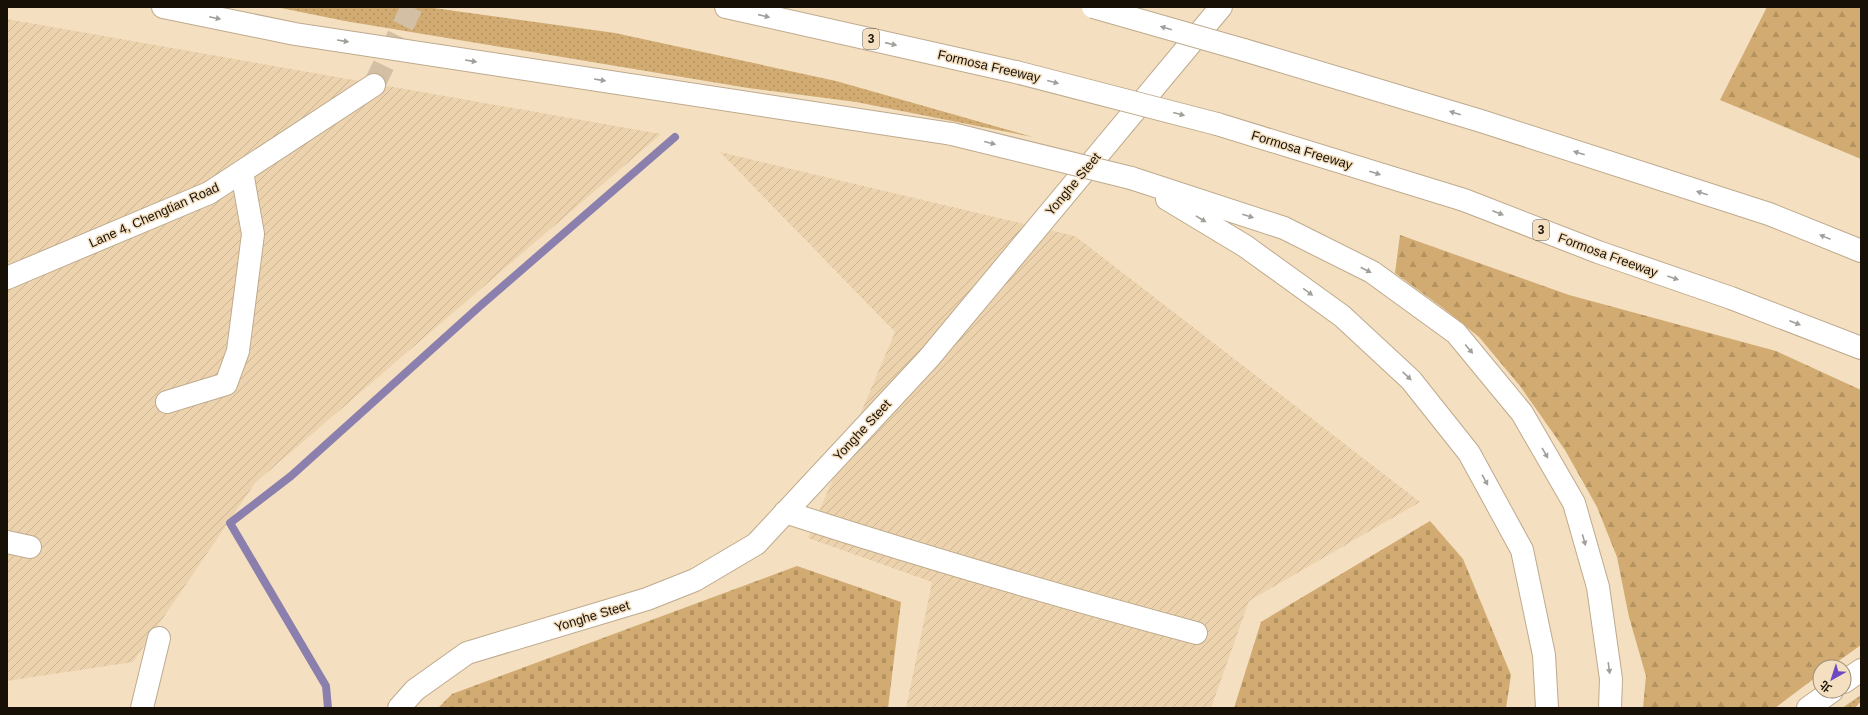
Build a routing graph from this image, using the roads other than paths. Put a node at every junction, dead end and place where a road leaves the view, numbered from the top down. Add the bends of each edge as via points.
1 (163, 7) edge
2 (726, 7) edge
3 (1093, 7) edge
4 (1221, 7) edge
5 (374, 85) tunnel mouth
6 (242, 172) junction
7 (1131, 178) junction
8 (1861, 251) edge
9 (7, 278) edge
10 (1861, 348) edge
11 (167, 402) dead end
12 (785, 512) junction
13 (7, 542) edge
14 (30, 547) dead end
15 (1196, 633) dead end
16 (159, 638) dead end
17 (1861, 670) edge
18 (1852, 676) edge
19 (1821, 699) edge
20 (142, 708) edge
21 (399, 708) edge
22 (1547, 708) edge
23 (1610, 708) edge
24 (1808, 708) edge

1 -> 7 main road, bridge via 295,34 952,134
2 -> 10 main road, Formosa Freeway / 3, bridge via 1016,72 1217,124 1464,200
8 -> 3 main road, bridge via 1769,214 1482,121
4 - 12 main road, Yonghe Steet via 929,358
5 - 6 main road, Lane 4, Chengtian Road
6 - 9 main road, Lane 4, Chengtian Road via 209,193
6 - 11 main road via 254,234 238,351 226,384
7 -> 22 main road via 1245,246 1342,316 1411,380 1470,453 1522,550 1544,655
7 -> 23 main road via 1284,228 1372,272 1456,333 1522,413 1574,503 1598,587 1611,680
12 - 15 main road via 1077,601
12 - 21 main road, Yonghe Steet via 756,544 694,580 646,599 467,653 415,690
13 - 14 main road
16 - 20 main road
17 - 18 main road
19 - 24 main road

